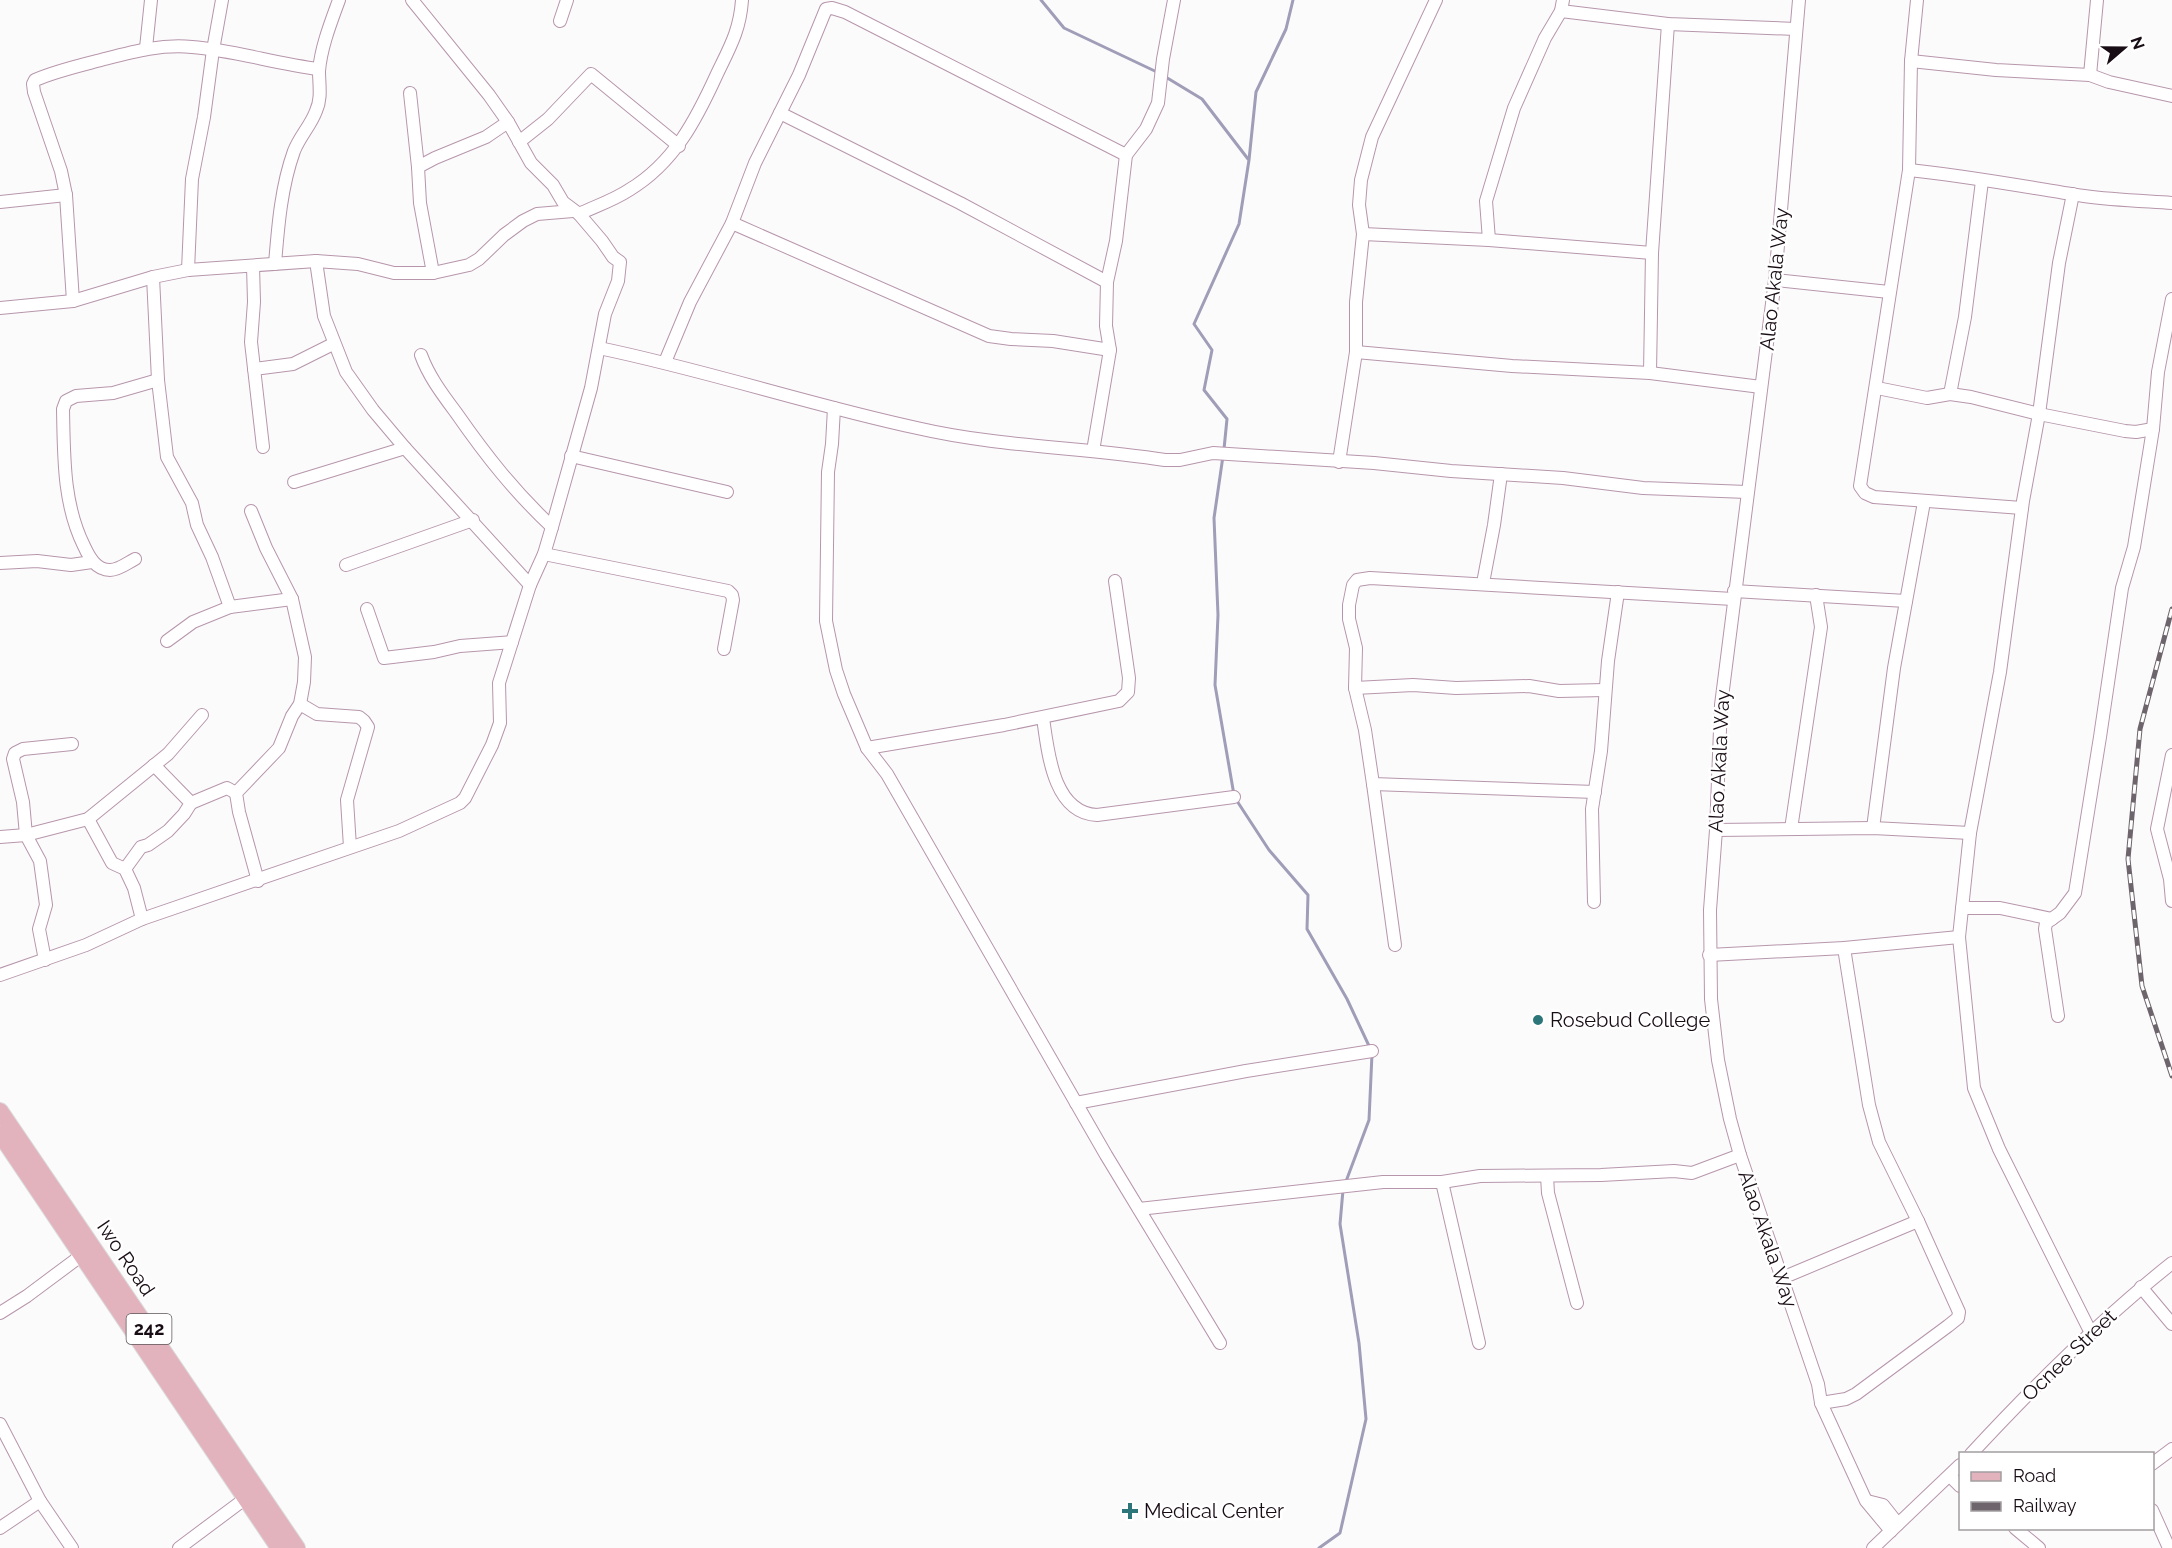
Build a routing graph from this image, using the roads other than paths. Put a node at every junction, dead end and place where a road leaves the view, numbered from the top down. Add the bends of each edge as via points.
1 (151, 0) edge
2 (222, 0) edge
3 (339, 0) edge
4 (412, 0) edge
5 (567, 0) edge
6 (742, 0) edge
7 (1174, 0) edge
8 (1436, 0) edge
9 (1799, 0) edge
10 (1917, 0) edge
11 (2097, 0) edge
12 (1562, 5) edge
13 (560, 21) dead end
14 (1668, 24) junction
15 (1796, 29) junction
16 (146, 48) junction
17 (213, 50) junction
18 (1911, 62) junction
19 (319, 69) junction
20 (2090, 75) junction
21 (410, 93) dead end
22 (2172, 96) edge
23 (780, 113) junction
24 (508, 122) junction
25 (519, 142) junction
26 (679, 146) junction
27 (1126, 155) junction
28 (418, 167) junction
29 (1909, 170) junction
30 (1982, 181) junction
31 (2073, 194) junction
32 (66, 195) junction
33 (0, 202) edge
34 (2172, 203) edge
35 (576, 212) junction
36 (732, 223) junction
37 (1363, 234) junction
38 (1489, 240) junction
39 (1652, 253) junction
40 (316, 261) junction
41 (276, 264) junction
42 (253, 266) junction
43 (188, 270) junction
44 (433, 273) junction
45 (153, 277) junction
46 (1775, 280) junction
47 (1107, 282) junction
48 (1889, 292) junction
49 (2172, 299) edge
50 (73, 301) junction
51 (0, 308) edge
52 (2170, 324) edge
53 (333, 344) junction
54 (599, 348) junction
55 (1110, 350) junction
56 (1356, 352) junction
57 (421, 355) dead end
58 (665, 362) junction
59 (254, 369) junction
60 (1650, 373) junction
61 (158, 380) junction
62 (1761, 387) junction
63 (1876, 388) junction
64 (1950, 394) junction
65 (834, 408) junction
66 (2039, 414) junction
67 (2153, 429) junction
68 (263, 447) dead end
69 (405, 448) junction
70 (1093, 452) junction
71 (571, 456) junction
72 (1339, 462) junction
73 (1501, 474) junction
74 (294, 482) dead end
75 (727, 492) dead end
76 (1747, 492) junction
77 (1924, 502) junction
78 (2022, 508) junction
79 (251, 511) dead end
80 (473, 520) junction
81 (552, 527) junction
82 (544, 554) junction
83 (135, 559) dead end
84 (92, 562) junction
85 (0, 563) edge
86 (346, 565) dead end
87 (1115, 581) dead end
88 (1483, 583) junction
89 (530, 585) junction
90 (1618, 592) junction
91 (1734, 595) junction
92 (1816, 595) junction
93 (292, 599) junction
94 (1906, 601) junction
95 (230, 607) junction
96 (367, 609) dead end
97 (167, 641) dead end
98 (512, 642) junction
99 (724, 649) dead end
100 (1355, 688) junction
101 (1605, 690) junction
102 (300, 704) junction
103 (202, 715) dead end
104 (1043, 718) junction
105 (72, 744) dead end
106 (867, 748) junction
107 (2172, 757) edge
108 (154, 765) junction
109 (1373, 784) junction
110 (1595, 792) junction
111 (236, 793) junction
112 (1234, 797) dead end
113 (191, 802) junction
114 (88, 819) junction
115 (1874, 828) junction
116 (1791, 829) junction
117 (1716, 830) junction
118 (1970, 833) junction
119 (26, 835) junction
120 (0, 837) edge
121 (350, 847) junction
122 (125, 869) junction
123 (2171, 879) edge
124 (258, 881) junction
125 (2172, 901) edge
126 (1594, 902) dead end
127 (1962, 908) junction
128 (142, 919) junction
129 (2052, 919) junction
130 (1959, 937) junction
131 (1395, 945) dead end
132 (1844, 948) junction
133 (1709, 955) junction
134 (45, 960) junction
135 (0, 975) edge
136 (2058, 1016) dead end
137 (1372, 1051) dead end
138 (1076, 1102) junction
139 (0, 1111) edge
140 (0, 1134) edge
141 (1740, 1155) junction
142 (1547, 1176) junction
143 (1442, 1182) junction
144 (1139, 1209) junction
145 (1918, 1221) junction
146 (82, 1255) junction
147 (2172, 1263) edge
148 (1782, 1278) junction
149 (2141, 1287) junction
150 (1577, 1303) dead end
151 (0, 1313) edge
152 (2172, 1324) edge
153 (2091, 1333) junction
154 (1220, 1343) dead end
155 (1479, 1343) dead end
156 (1821, 1403) junction
157 (0, 1424) edge
158 (2172, 1449) edge
159 (1973, 1452) edge
160 (2154, 1462) edge
161 (1959, 1466) edge
162 (1950, 1476) junction
163 (1959, 1485) edge
164 (246, 1498) junction
165 (40, 1501) junction
166 (1911, 1512) junction
167 (1884, 1514) junction
168 (2154, 1514) edge
169 (0, 1528) edge
170 (1894, 1528) junction
171 (2018, 1530) edge
172 (1875, 1546) edge
173 (72, 1548) edge
174 (179, 1548) edge
175 (279, 1548) edge
176 (297, 1548) edge
177 (2039, 1548) edge
178 (2169, 1548) edge

1 - 16 street
2 - 17 street
3 - 19 street
4 - 24 street via 472,71
5 - 13 street
6 - 26 street via 732,47
7 - 27 street via 1158,103 1146,129
8 - 37 street via 1372,137 1360,180
9 - 15 street, Alao Akala Way
10 - 18 street
11 - 20 street
12 - 14 street
12 - 38 street via 1514,108 1486,201
14 - 15 street
14 - 39 street
15 - 46 street, Alao Akala Way
16 - 17 street
16 - 32 street via 59,70 33,82
17 - 19 street
17 - 43 street via 192,179
18 - 20 street
18 - 29 street
19 - 41 street via 321,95 294,152 283,196
20 - 22 street
21 - 28 street
23 - 27 street via 826,9 832,8
23 - 36 street
23 - 47 street
24 - 25 street
24 - 28 street via 486,137
25 - 26 street via 591,74
25 - 35 street via 531,163
26 - 35 street via 629,190
27 - 47 street
28 - 44 street
29 - 30 street
29 - 48 street
30 - 31 street
30 - 64 street via 1965,317
31 - 34 street
31 - 66 street via 2059,264
32 - 33 street
32 - 50 street
35 - 44 street via 537,214 523,220 469,265
35 - 54 street via 620,262 618,281 604,314
36 - 55 street via 989,336
36 - 58 street via 690,302
37 - 38 street
37 - 56 street
38 - 39 street
39 - 60 street
40 - 41 street
40 - 44 street via 358,264 394,273
40 - 53 street via 324,316
41 - 42 street
42 - 43 street
42 - 59 street
43 - 45 street
45 - 50 street
45 - 61 street
46 - 48 street
46 - 62 street, Alao Akala Way
47 - 55 street
48 - 63 street
49 - 52 street
50 - 51 street
52 - 67 street via 2158,372
53 - 59 street via 293,363
53 - 69 street via 346,372
54 - 58 street
54 - 71 street
55 - 70 street
56 - 60 street
56 - 72 street
57 - 81 street via 427,372 487,458
58 - 65 street
59 - 68 street
60 - 62 street
61 - 84 street via 113,393 76,396 64,404 67,493 77,531
61 - 95 street via 167,457 192,503
62 - 76 street, Alao Akala Way
63 - 64 street via 1927,398
63 - 77 street via 1860,486 1864,493 1874,497
64 - 66 street
65 - 70 street via 919,429 1013,445
65 - 106 street via 828,472 826,621 836,670
66 - 67 street via 2125,431
66 - 78 street
67 - 129 street via 2134,548 2122,588 2075,893
69 - 74 street
69 - 80 street
70 - 72 street via 1173,460 1214,453
71 - 75 street
71 - 81 street
72 - 73 street
73 - 76 street via 1643,488
73 - 88 street
76 - 91 street, Alao Akala Way
77 - 78 street
77 - 94 street
78 - 118 street via 2000,672
79 - 93 street
80 - 86 street
80 - 89 street
81 - 82 street
82 - 89 street
82 - 99 street via 728,591 733,600
83 - 84 street via 107,571
84 - 85 street
87 - 104 street via 1126,646 1128,692 1113,704
88 - 90 street
88 - 100 street via 1358,580 1351,590 1349,605 1356,648
89 - 98 street
90 - 91 street
90 - 101 street
91 - 92 street
91 - 117 street, Alao Akala Way via 1721,705
92 - 94 street
92 - 116 street via 1821,627
93 - 95 street
93 - 102 street via 305,657
94 - 115 street
95 - 97 street via 193,622
96 - 98 street via 384,658
98 - 121 street via 499,683 500,723 465,798 399,831
100 - 101 street via 1413,685
100 - 109 street
101 - 110 street
102 - 111 street via 279,748
102 - 121 street via 317,714 359,717 367,724 347,800
103 - 108 street
104 - 106 street
104 - 112 street via 1058,784 1069,802 1082,813 1097,815
105 - 119 street via 15,753
106 - 138 street via 887,774
107 - 123 street via 2157,829
108 - 113 street
108 - 114 street
109 - 110 street
109 - 131 street
110 - 126 street
111 - 113 street via 227,788
111 - 124 street
113 - 122 street via 168,831 141,847
114 - 119 street
114 - 122 street via 111,863
115 - 116 street
115 - 118 street
116 - 117 street
117 - 133 street, Alao Akala Way
118 - 127 street
119 - 120 street
119 - 134 street via 42,869 46,905 39,929
121 - 124 street
122 - 128 street
123 - 125 street
124 - 128 street
127 - 129 street via 2000,908
127 - 130 street
128 - 134 street
129 - 136 street via 2045,929
130 - 132 street
130 - 153 street via 1974,1088 1999,1149
132 - 133 street
132 - 145 street via 1869,1106 1879,1142
133 - 141 street, Alao Akala Way via 1718,1060
134 - 135 street
137 - 138 street
138 - 144 street
139 - 176 main road, Iwo Road / 242
140 - 146 main road, Iwo Road
141 - 142 street via 1692,1173
141 - 148 street, Alao Akala Way
142 - 143 street via 1480,1176
142 - 150 street
143 - 144 street via 1383,1182
143 - 155 street
144 - 154 street
145 - 148 street
145 - 156 street via 1957,1303 1958,1318 1856,1394
146 - 151 street
146 - 164 main road, Iwo Road
147 - 149 street, Ocnee Street
148 - 156 street, Alao Akala Way
149 - 152 street
149 - 153 street, Ocnee Street
153 - 159 street, Ocnee Street
156 - 167 street, Alao Akala Way via 1866,1501 1883,1505
157 - 165 street
158 - 160 street
161 - 162 street
162 - 163 street
162 - 166 street
164 - 174 street
164 - 175 main road, Iwo Road
165 - 169 street
165 - 173 street
166 - 167 street
166 - 170 street
167 - 170 street, Alao Akala Way
167 - 172 street
168 - 178 street
170 - 172 street
171 - 177 street

